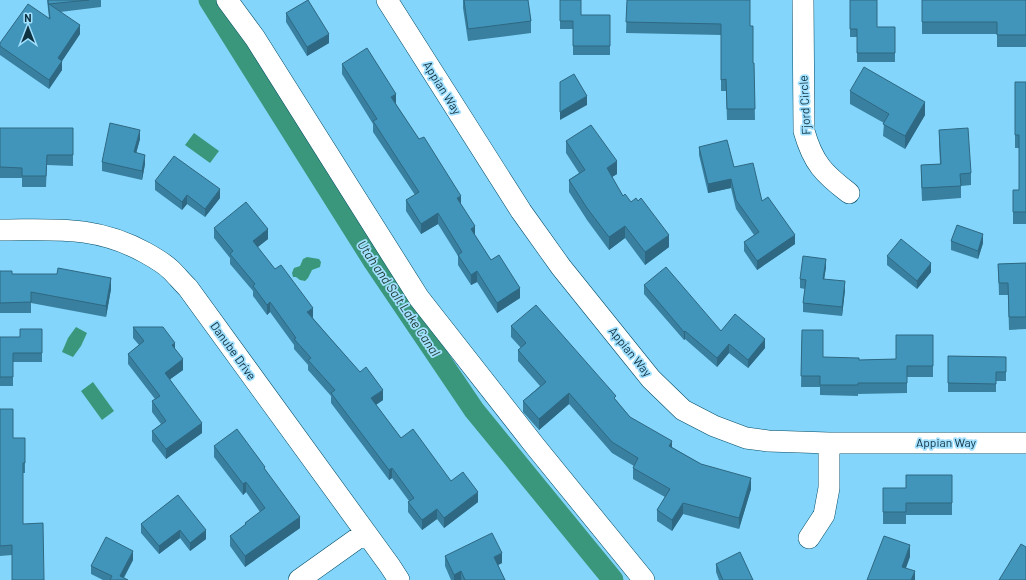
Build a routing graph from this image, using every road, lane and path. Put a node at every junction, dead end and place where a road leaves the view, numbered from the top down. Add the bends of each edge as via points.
1 (227, 0) edge
2 (803, 0) edge
3 (392, 2) edge
4 (849, 193) dead end
5 (0, 230) edge
6 (829, 443) junction
7 (1026, 443) edge
8 (365, 533) junction
9 (809, 538) dead end
10 (299, 580) edge
11 (399, 580) edge
12 (644, 580) edge

1 - 12 street via 255,38 419,298
2 - 4 street, Fjord Circle via 804,131 817,163 831,179
3 - 6 street, Appian Way via 521,211 561,267 651,379 683,410 714,426 746,438
5 - 8 street, Danube Drive via 80,231 97,234 118,239 155,258 171,270 188,288
6 - 7 street, Appian Way
6 - 9 street via 829,488 824,515
8 - 10 street
8 - 11 street, Danube Drive

